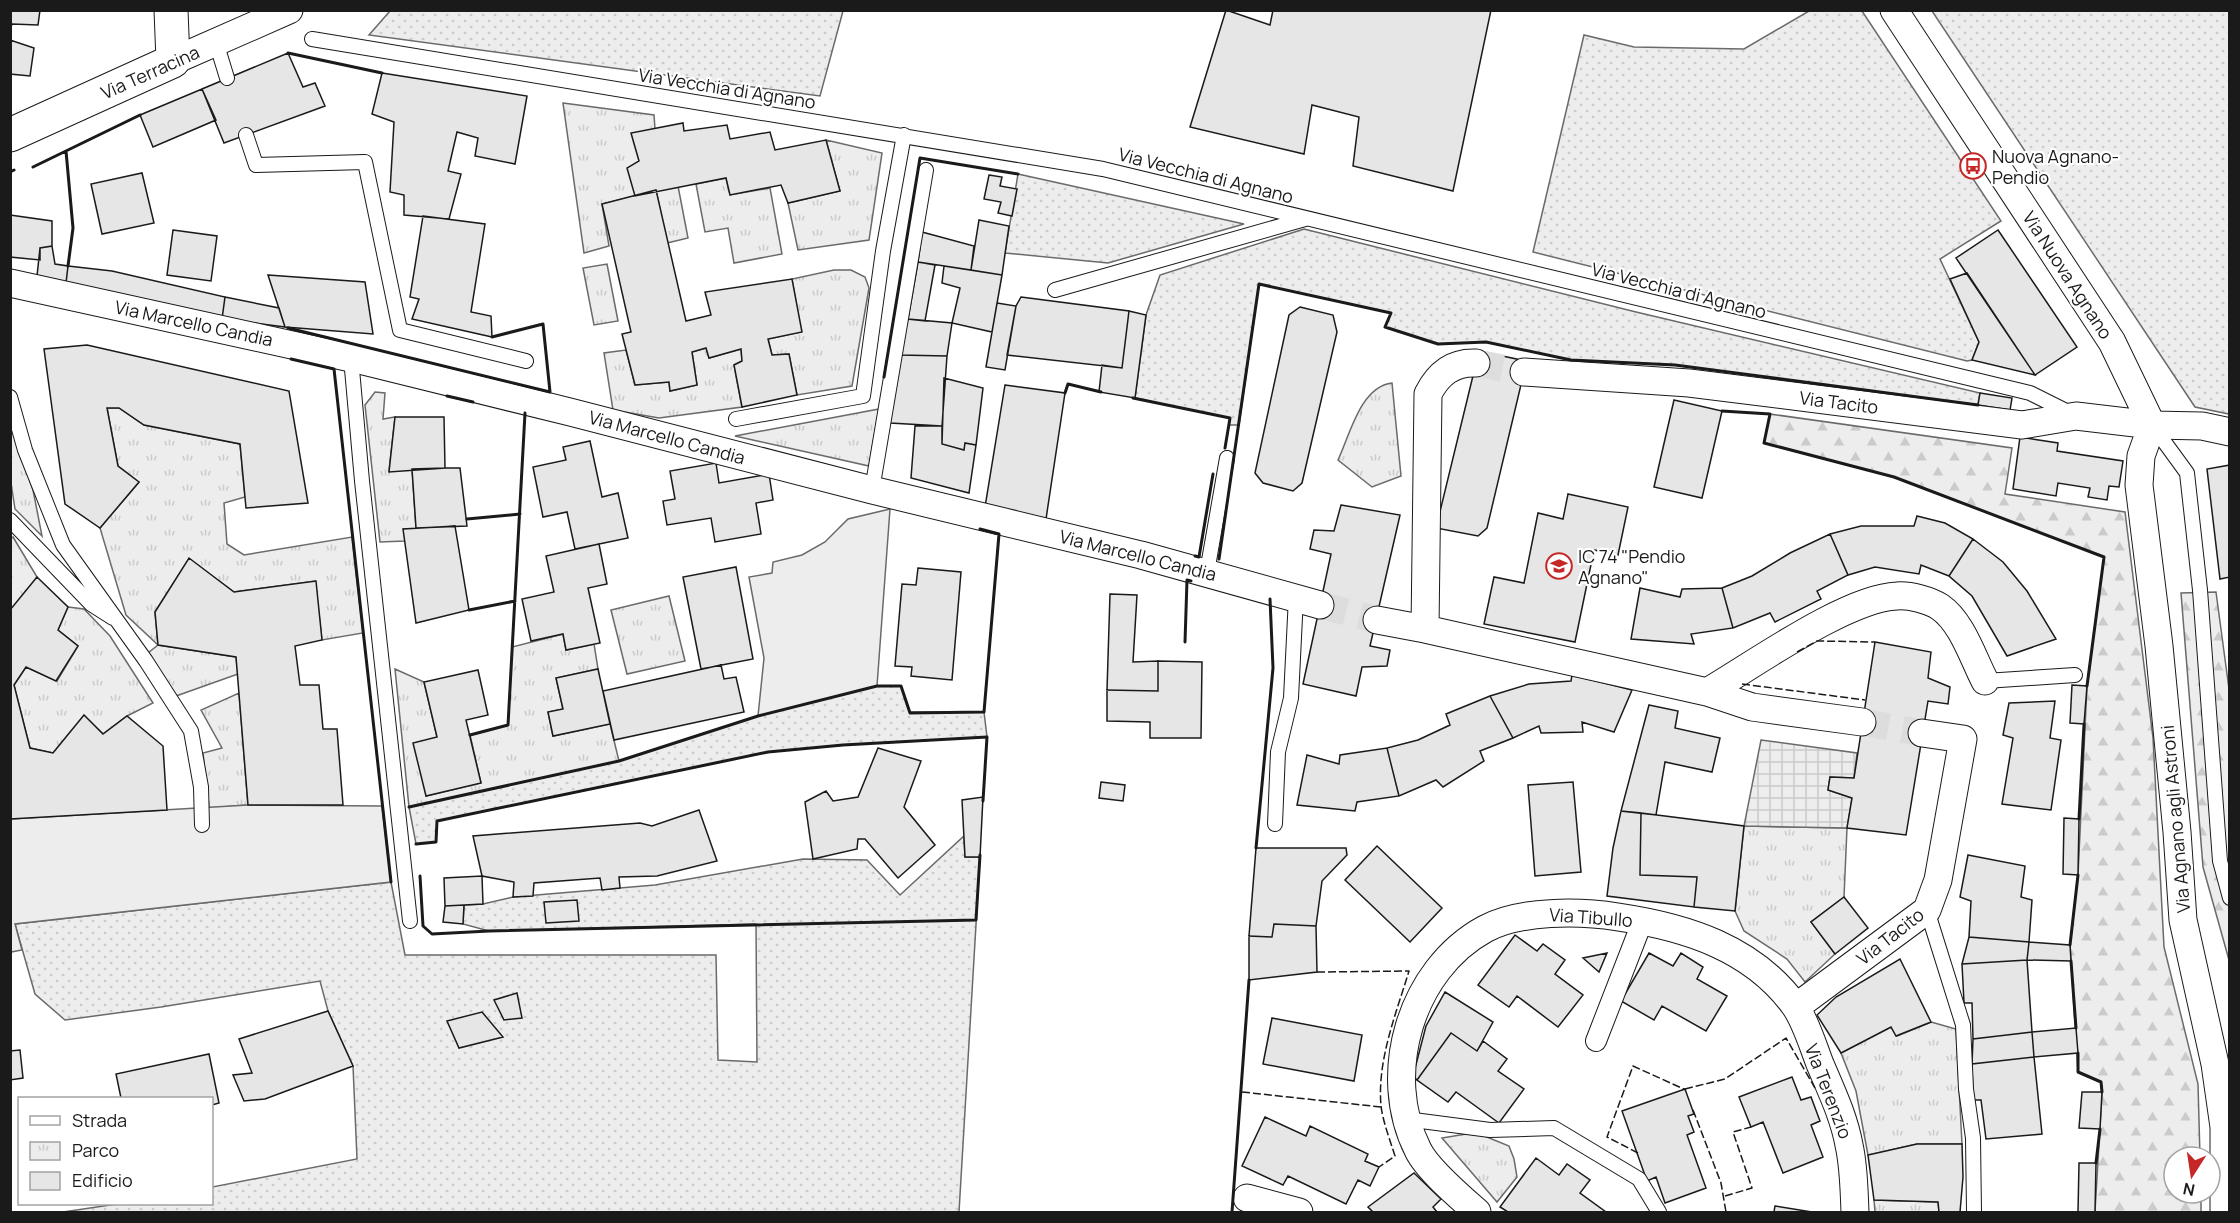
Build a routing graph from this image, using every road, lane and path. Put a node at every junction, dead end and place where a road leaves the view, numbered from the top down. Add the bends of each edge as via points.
1 (171, 10) edge
2 (289, 10) edge
3 (1894, 10) edge
4 (312, 39) dead end
5 (216, 42) junction
6 (173, 61) junction
7 (227, 78) dead end
8 (10, 135) edge
9 (246, 135) dead end
10 (903, 135) junction
11 (926, 170) dead end
12 (1307, 218) junction
13 (10, 283) edge
14 (1055, 290) dead end
15 (351, 358) junction
16 (526, 362) dead end
17 (1476, 363) tunnel mouth
18 (1524, 372) tunnel mouth
19 (10, 397) edge
20 (2076, 416) junction
21 (736, 420) dead end
22 (2152, 425) junction
23 (2229, 432) edge
24 (1227, 458) dead end
25 (872, 490) junction
26 (10, 520) edge
27 (1207, 572) junction
28 (1308, 601) joint
29 (1377, 620) tunnel mouth
30 (119, 622) junction
31 (1425, 628) junction
32 (2075, 675) dead end
33 (1985, 681) joint
34 (1707, 692) junction
35 (1862, 722) tunnel mouth
36 (1922, 733) tunnel mouth
37 (1275, 824) dead end
38 (202, 825) dead end
39 (2229, 898) edge
40 (1927, 910) junction
41 (1643, 920) junction
42 (410, 921) dead end
43 (1796, 1007) junction
44 (1596, 1041) dead end
45 (1406, 1119) junction
46 (1247, 1198) dead end
47 (1299, 1212) edge
48 (1477, 1212) edge
49 (1659, 1212) edge
50 (1855, 1212) edge
51 (1974, 1212) edge
52 (2224, 1212) edge

1 - 6 main road
2 - 5 street, Via Terracina
3 - 22 street, Via Nuova Agnano via 2112,342
4 - 10 lane, Via Vecchia di Agnano
5 - 6 street, Via Terracina
5 - 7 lane
6 - 8 main road, Via Terracina
9 - 16 lane via 256,165 365,162 400,330
10 - 12 lane, Via Vecchia di Agnano via 1103,169
10 - 21 lane via 863,396
11 - 25 lane
12 - 14 lane
12 - 20 lane, Via Vecchia di Agnano via 2030,393
13 - 15 street, Via Marcello Candia
15 - 25 street, Via Marcello Candia
15 - 42 lane
17 - 31 street via 1461,363 1436,378 1428,394
18 - 20 street, Via Tacito via 1689,383 2022,425
19 - 30 lane via 25,450 63,545
20 - 22 street, Via Tacito
22 - 23 street, Via Tacito via 2202,426
22 - 39 lane via 2187,473 2200,590 2220,861
22 - 52 street, Via Agnano agli Astroni via 2141,456 2139,485 2162,681 2183,920 2215,1064 2224,1127
24 - 27 lane
25 - 27 street, Via Marcello Candia
26 - 30 lane via 91,604
27 - 28 street, Via Marcello Candia
28 - 37 lane via 1278,752
29 - 31 street
30 - 38 lane via 191,731 201,787
31 - 34 street
32 - 33 lane
33 - 34 street via 1956,624 1941,608 1920,599 1897,596 1871,601 1797,637
34 - 35 street via 1752,708
36 - 40 street, Via Tacito via 1963,739 1938,880
40 - 43 street, Via Tacito
40 - 51 lane via 1963,1025 1973,1138
41 - 43 street, Via Tibullo via 1706,938 1739,954 1769,977
41 - 44 street
41 - 45 street, Via Tibullo via 1595,913 1542,913 1487,928 1464,943 1423,993 1407,1032 1400,1082
43 - 50 street, Via Terenzio via 1850,1145
45 - 48 street, Via Tibullo via 1418,1152
45 - 49 lane via 1490,1130 1554,1128 1639,1179
46 - 47 street

